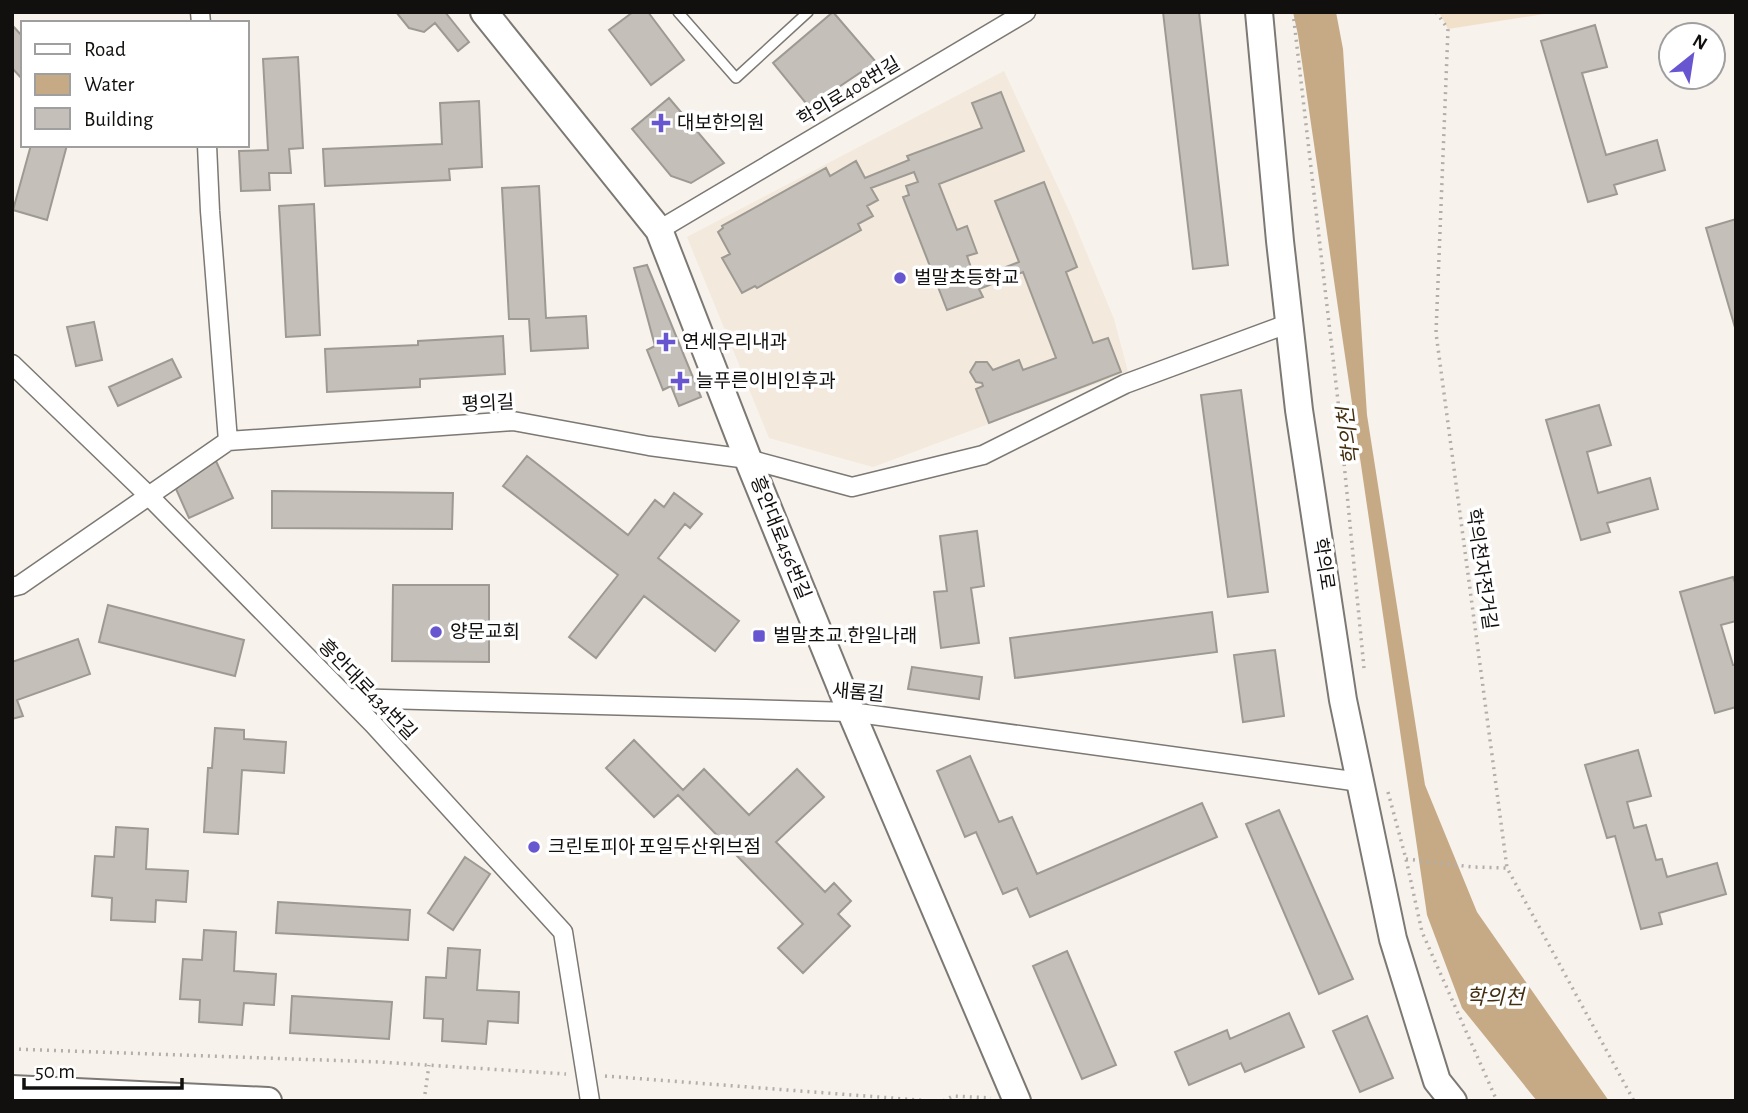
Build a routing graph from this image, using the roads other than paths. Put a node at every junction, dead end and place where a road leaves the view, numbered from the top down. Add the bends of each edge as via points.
1 (484, 12) edge
2 (678, 12) edge
3 (808, 12) edge
4 (1259, 12) edge
5 (1015, 15) edge
6 (208, 147) edge
7 (659, 230) junction
8 (1290, 323) junction
9 (12, 364) edge
10 (228, 441) junction
11 (748, 459) junction
12 (148, 495) junction
13 (12, 587) edge
14 (348, 698) junction
15 (851, 712) junction
16 (1373, 783) junction
17 (12, 1089) edge
18 (268, 1101) edge
19 (590, 1101) edge
20 (1017, 1101) edge
21 (1453, 1101) edge

1 - 7 street, 흥안대로456번길
2 - 3 lane via 736,78
4 - 8 street, 학의로
5 - 7 street, 학의로408번길
6 - 10 street
7 - 11 street, 흥안대로456번길
8 - 11 street, 평의길 via 1125,384 984,456 852,487
8 - 16 street, 학의로 via 1343,700
9 - 12 street, 흥안대로434번길
10 - 11 street, 평의길 via 513,421
10 - 12 street
11 - 15 street, 흥안대로456번길
12 - 13 street
12 - 14 street, 흥안대로434번길
14 - 15 street, 새롬길
14 - 19 street, 흥안대로434번길 via 563,932
15 - 16 street, 새롬길
15 - 20 street, 흥안대로456번길
16 - 21 street, 학의로 via 1393,939 1437,1081
17 - 18 street

